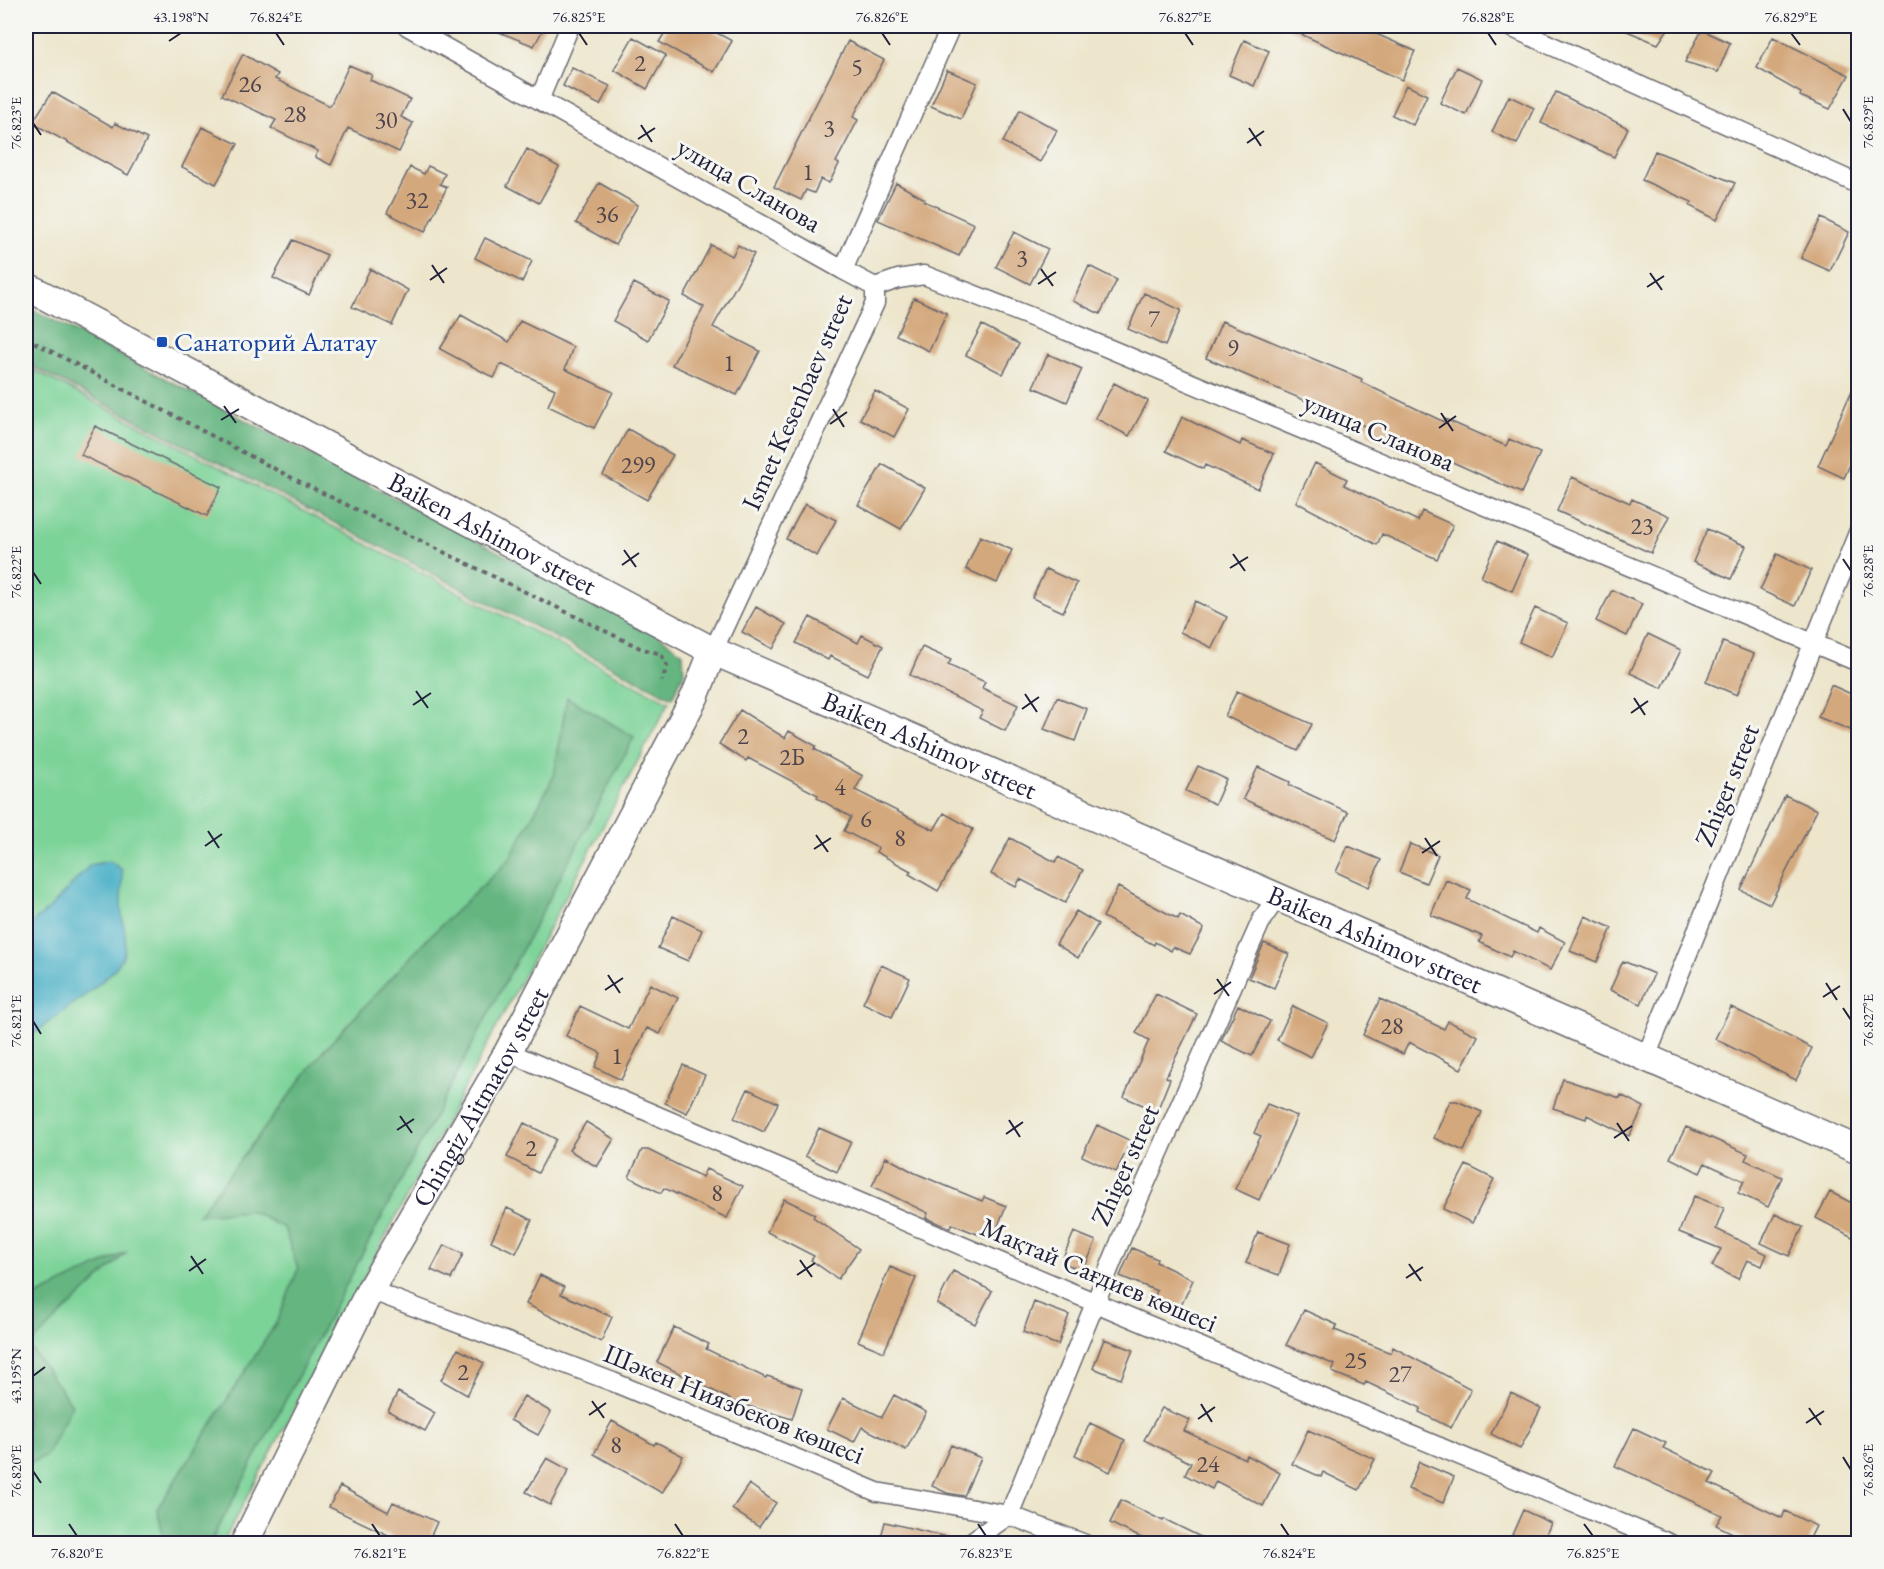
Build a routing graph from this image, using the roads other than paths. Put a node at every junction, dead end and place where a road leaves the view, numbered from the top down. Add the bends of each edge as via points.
1 (407, 26) edge
2 (570, 26) edge
3 (951, 26) edge
4 (1508, 26) edge
5 (540, 98) junction
6 (1858, 184) edge
7 (843, 270) junction
8 (26, 286) edge
9 (875, 287) junction
10 (1858, 533) edge
11 (1814, 644) junction
12 (713, 651) junction
13 (1858, 662) edge
14 (1278, 896) junction
15 (508, 1052) junction
16 (1646, 1057) junction
17 (1858, 1149) edge
18 (369, 1290) junction
19 (1096, 1303) junction
20 (1008, 1515) junction
21 (244, 1544) edge
22 (968, 1544) edge
23 (1085, 1544) edge
24 (1671, 1544) edge

1 - 5 street, улица Сланова
2 - 5 street
3 - 7 street, Ismet Kesenbaev street
4 - 6 street
5 - 7 street, улица Сланова
7 - 9 street, Ismet Kesenbaev street
8 - 12 main road, Baiken Ashimov street
9 - 11 street, улица Сланова via 924,275 1067,331
9 - 12 street, Ismet Kesenbaev street via 875,303
10 - 11 street, Zhiger street
11 - 13 street, улица Сланова
11 - 16 street, Zhiger street
12 - 14 main road, Baiken Ashimov street
12 - 15 main road, Chingiz Aitmatov street via 695,696
14 - 16 main road, Baiken Ashimov street
14 - 19 street, Zhiger street via 1262,919
15 - 18 main road, Chingiz Aitmatov street
15 - 19 street, Мақтай Сағдиев көшесі
16 - 17 main road, Baiken Ashimov street
18 - 20 street, Шәкен Ниязбеков көшесі via 613,1382 877,1492
18 - 21 main road, Chingiz Aitmatov street
19 - 20 street, Zhiger street
19 - 24 street, Мақтай Сағдиев көшесі
20 - 22 street
20 - 23 street, Шәкен Ниязбеков көшесі

